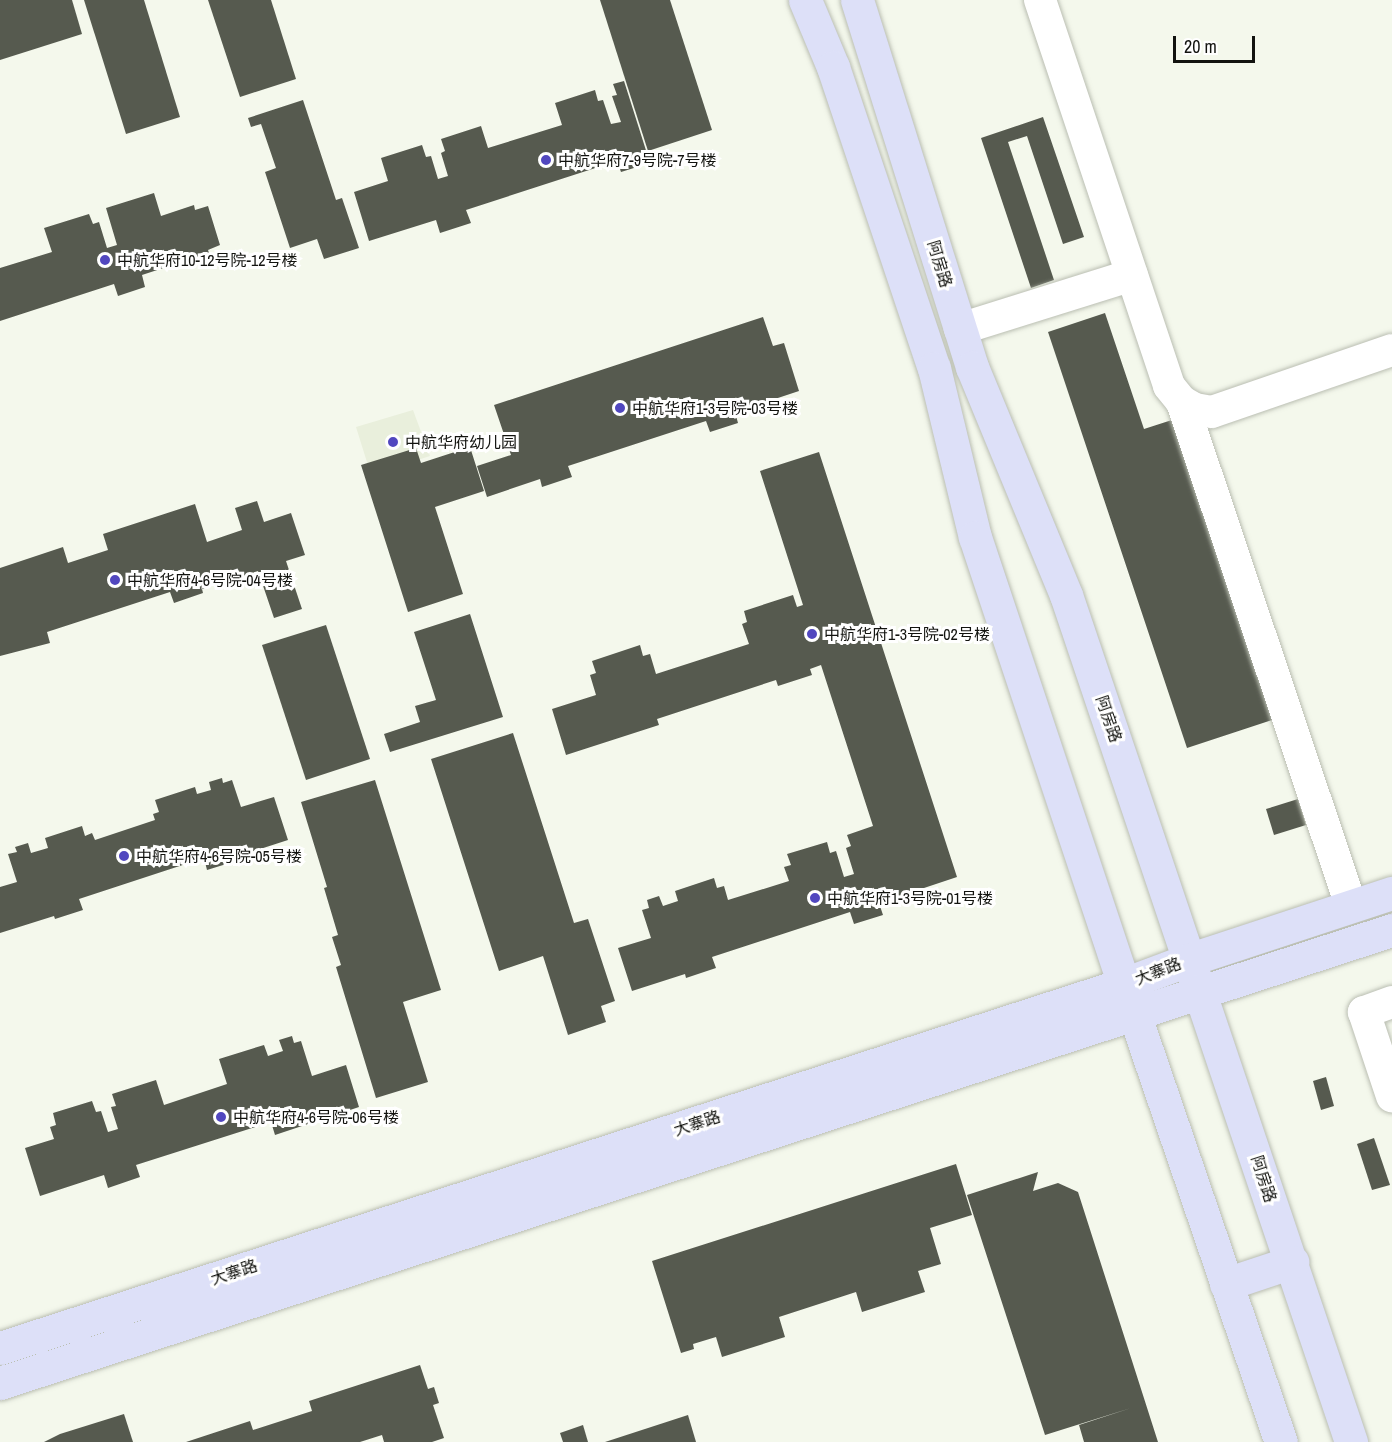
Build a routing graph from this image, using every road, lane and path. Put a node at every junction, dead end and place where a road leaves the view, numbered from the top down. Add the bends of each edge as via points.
1 (806, 0) edge
2 (857, 0) edge
3 (1040, 0) edge
4 (1132, 275) junction
5 (960, 329) junction
6 (1392, 350) edge
7 (1182, 402) junction
8 (1392, 893) edge
9 (1351, 906) junction
10 (1392, 930) edge
11 (1191, 959) junction
12 (1202, 993) junction
13 (1129, 999) junction
14 (1392, 1002) edge
15 (1392, 1096) edge
16 (1292, 1262) junction
17 (1226, 1284) junction
18 (0, 1348) edge
19 (0, 1383) edge
20 (1281, 1442) edge
21 (1351, 1442) edge

1 - 13 main road via 934,368 975,537
2 - 5 main road, 阿房路
3 - 4 street
4 - 5 street
4 - 7 street via 1169,386
5 - 11 main road, 阿房路 via 972,368 1066,595
6 - 7 street via 1212,412
7 - 9 street
8 - 9 main road, 大寨路
9 - 11 main road, 大寨路
10 - 12 main road, 大寨路
11 - 12 main road, 阿房路
11 - 13 main road, 大寨路
12 - 13 main road, 大寨路
12 - 16 main road, 阿房路
13 - 17 main road
13 - 18 main road, 大寨路
13 - 19 main road, 大寨路
14 - 15 street via 1364,1012
16 - 17 main road
16 - 21 main road, 阿房路
17 - 20 main road

